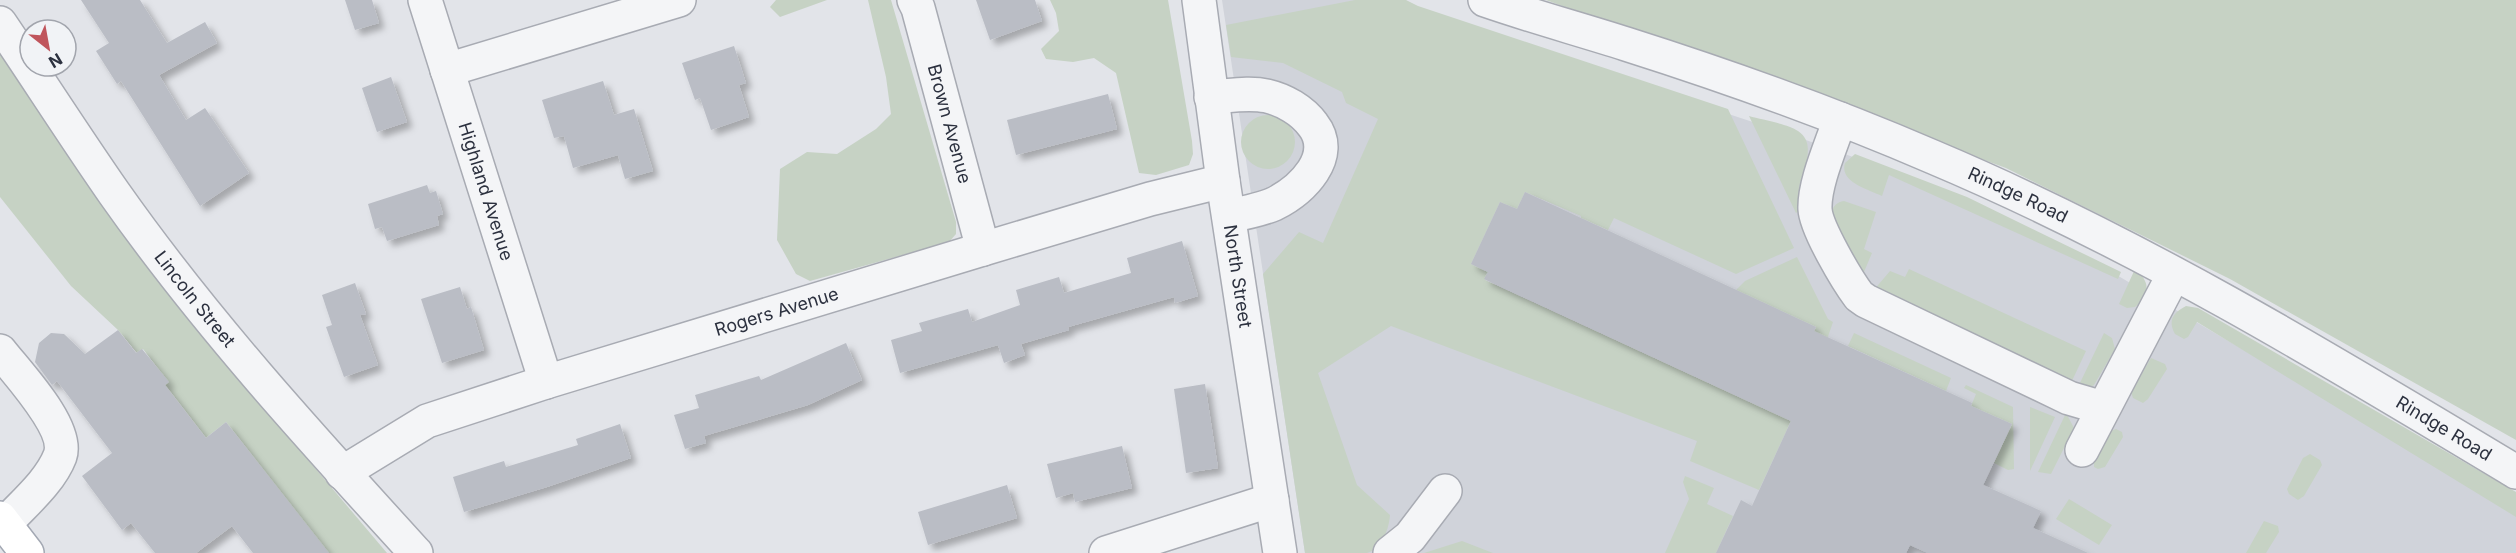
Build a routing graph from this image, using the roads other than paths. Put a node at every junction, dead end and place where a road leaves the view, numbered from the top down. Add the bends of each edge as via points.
1 (425, 0) edge
2 (679, 0) edge
3 (914, 0) edge
4 (1199, 0) edge
5 (1485, 0) edge
6 (0, 23) edge
7 (447, 70) junction
8 (1211, 97) junction
9 (1840, 119) junction
10 (1223, 181) junction
11 (1229, 216) junction
12 (983, 249) junction
13 (2174, 274) junction
14 (0, 351) edge
15 (546, 382) junction
16 (2103, 408) junction
17 (2082, 450) dead end
18 (2516, 472) edge
19 (342, 473) junction
20 (1446, 491) dead end
21 (1272, 500) junction
22 (3, 521) edge
23 (27, 553) edge
24 (416, 553) edge
25 (1106, 553) edge
26 (1281, 553) edge
27 (1390, 553) edge

1 - 7 street, Highland Avenue
2 - 7 street
3 - 12 street, Brown Avenue
4 - 8 street, North Street
5 - 9 street, Rindge Road
6 - 19 street, Lincoln Street via 115,194 208,316
7 - 15 street, Highland Avenue
8 - 10 street, North Street
8 - 11 street via 1250,94 1282,101 1309,119 1322,143 1322,158 1293,191 1272,204
9 - 13 street, Rindge Road via 2030,200
9 - 16 street via 1815,208 1826,238 1859,296 2069,398
10 - 11 street, North Street
10 - 12 street, Rogers Avenue
11 - 21 street, North Street
12 - 15 street, Rogers Avenue
13 - 16 street
13 - 18 street, Rindge Road via 2297,340
14 - 22 street via 52,419 62,443 55,467
15 - 19 street, Rogers Avenue via 427,421
16 - 17 street
19 - 24 street, Lincoln Street
20 - 27 street via 1410,537
21 - 25 street
21 - 26 street, North Street
22 - 23 main road

